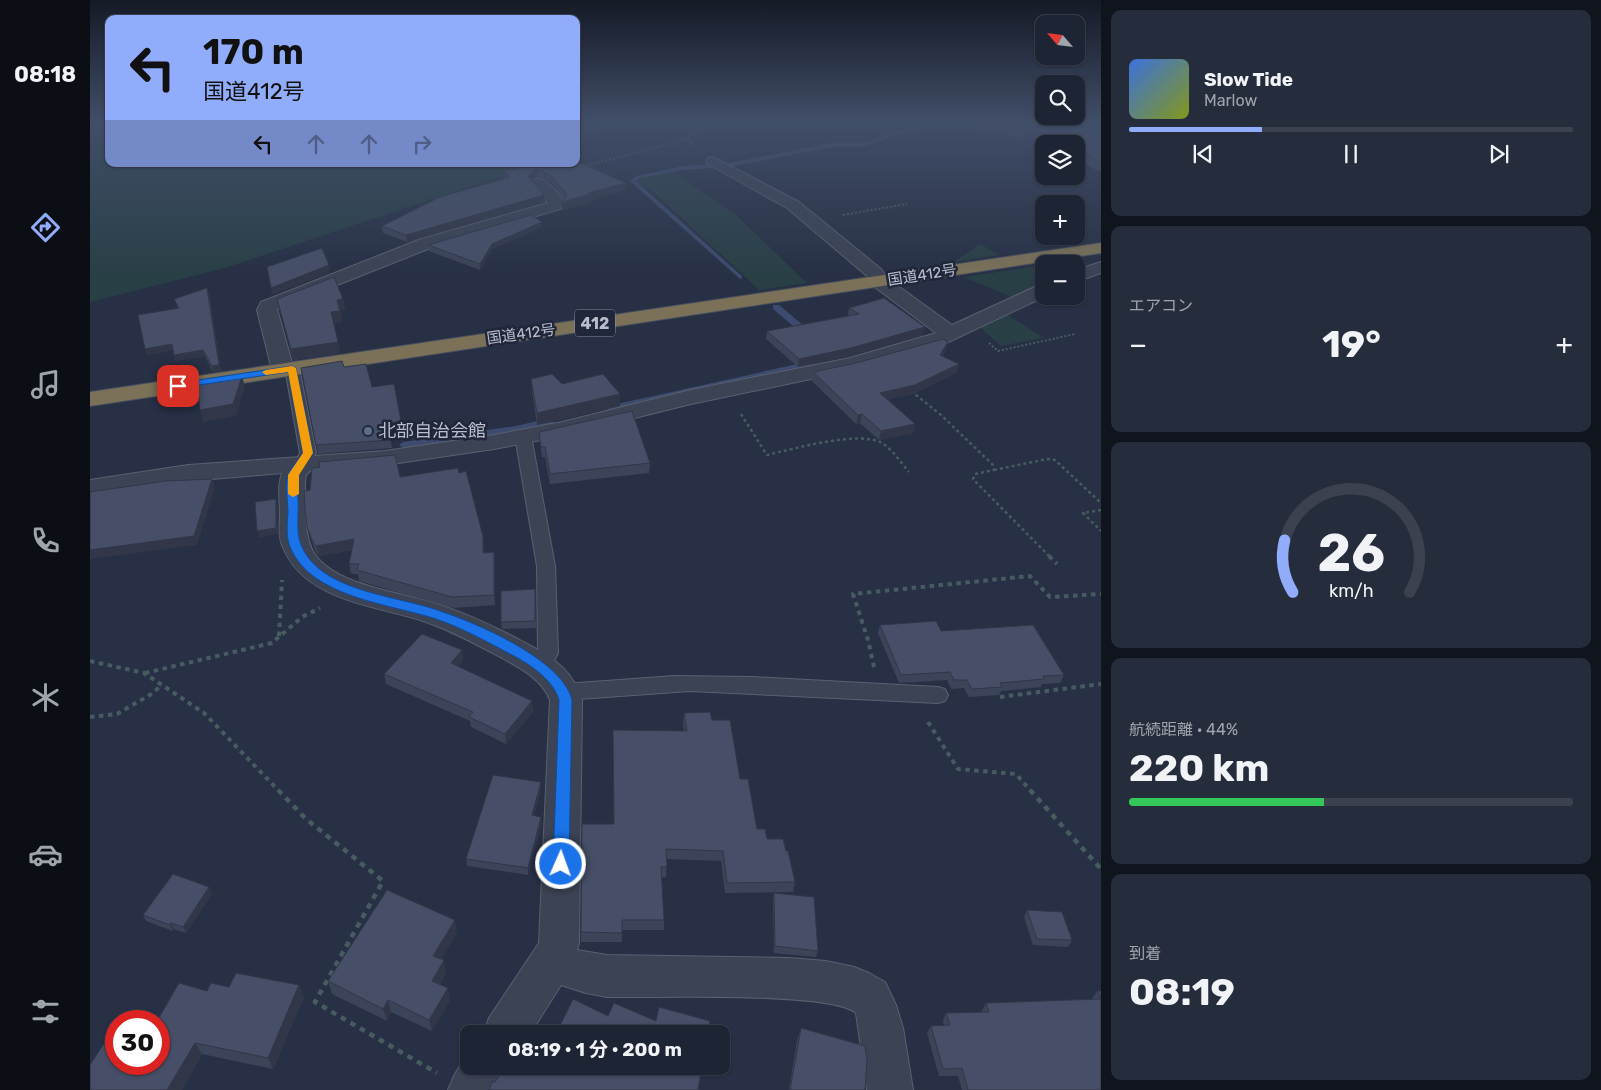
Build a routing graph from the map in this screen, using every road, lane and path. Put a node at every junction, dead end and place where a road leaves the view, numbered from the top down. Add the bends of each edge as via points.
1 (560, 173) edge
2 (733, 173) edge
3 (538, 183) joint
4 (907, 204) dead end
5 (813, 222) junction
6 (1101, 248) edge
7 (1101, 268) edge
8 (1085, 274) edge
9 (879, 281) junction
10 (1035, 294) edge
11 (959, 329) junction
12 (1075, 334) dead end
13 (868, 360) junction
14 (287, 369) junction
15 (731, 388) junction
16 (90, 399) edge
17 (523, 436) junction
18 (302, 465) junction
19 (994, 470) junction
20 (909, 472) dead end
21 (90, 488) edge
22 (1101, 503) edge
23 (1101, 510) edge
24 (1101, 531) edge
25 (298, 550) junction
26 (1056, 564) dead end
27 (348, 589) junction
28 (1101, 594) edge
29 (279, 636) junction
30 (90, 661) edge
31 (541, 667) junction
32 (144, 673) junction
33 (1101, 684) edge
34 (162, 685) junction
35 (564, 692) junction
36 (881, 694) junction
37 (911, 695) junction
38 (938, 695) dead end
39 (1000, 696) edge
40 (90, 717) edge
41 (1101, 869) edge
42 (552, 961) junction
43 (511, 1025) edge
44 (470, 1075) edge
45 (456, 1083) edge
46 (890, 1090) edge

1 - 3 path
2 - 5 street via 793,205
3 - 14 street via 556,201 554,206 427,243 268,306
4 - 5 path
5 - 9 street via 875,273
6 - 9 highway, 国道412号 / 412
7 - 8 street
9 - 11 street
9 - 14 highway, 国道412号 / 412
10 - 11 street
11 - 12 path via 998,351
11 - 13 street via 935,341
13 - 15 street
13 - 19 path via 941,415 993,465
14 - 16 highway, 国道412号 / 412
14 - 18 lane via 308,453
15 - 17 street via 594,423
15 - 20 path via 747,412 740,414 767,455 866,438 883,444
17 - 18 street via 385,458
17 - 31 lane via 546,566 548,653
18 - 21 street via 188,473
18 - 25 street via 294,475 293,530
19 - 22 path via 1055,460
19 - 26 path via 975,474 973,479
23 - 24 path via 1083,513
25 - 27 street via 320,575
25 - 29 path via 283,562
27 - 29 path via 302,617
27 - 31 street via 449,618
28 - 36 path via 1050,597 1030,576 853,594
29 - 32 path via 272,643
30 - 32 path
31 - 35 street
32 - 34 path
33 - 39 path
34 - 40 path via 117,714
34 - 45 path via 204,713 305,818 383,881 314,1002
35 - 36 lane via 687,683
35 - 42 street via 559,943
36 - 37 lane
37 - 38 lane
37 - 41 path via 958,769 1016,774
42 - 43 street
42 - 46 street via 577,971 606,976 788,979 838,983 859,989 869,996 877,1010
44 - 45 street

